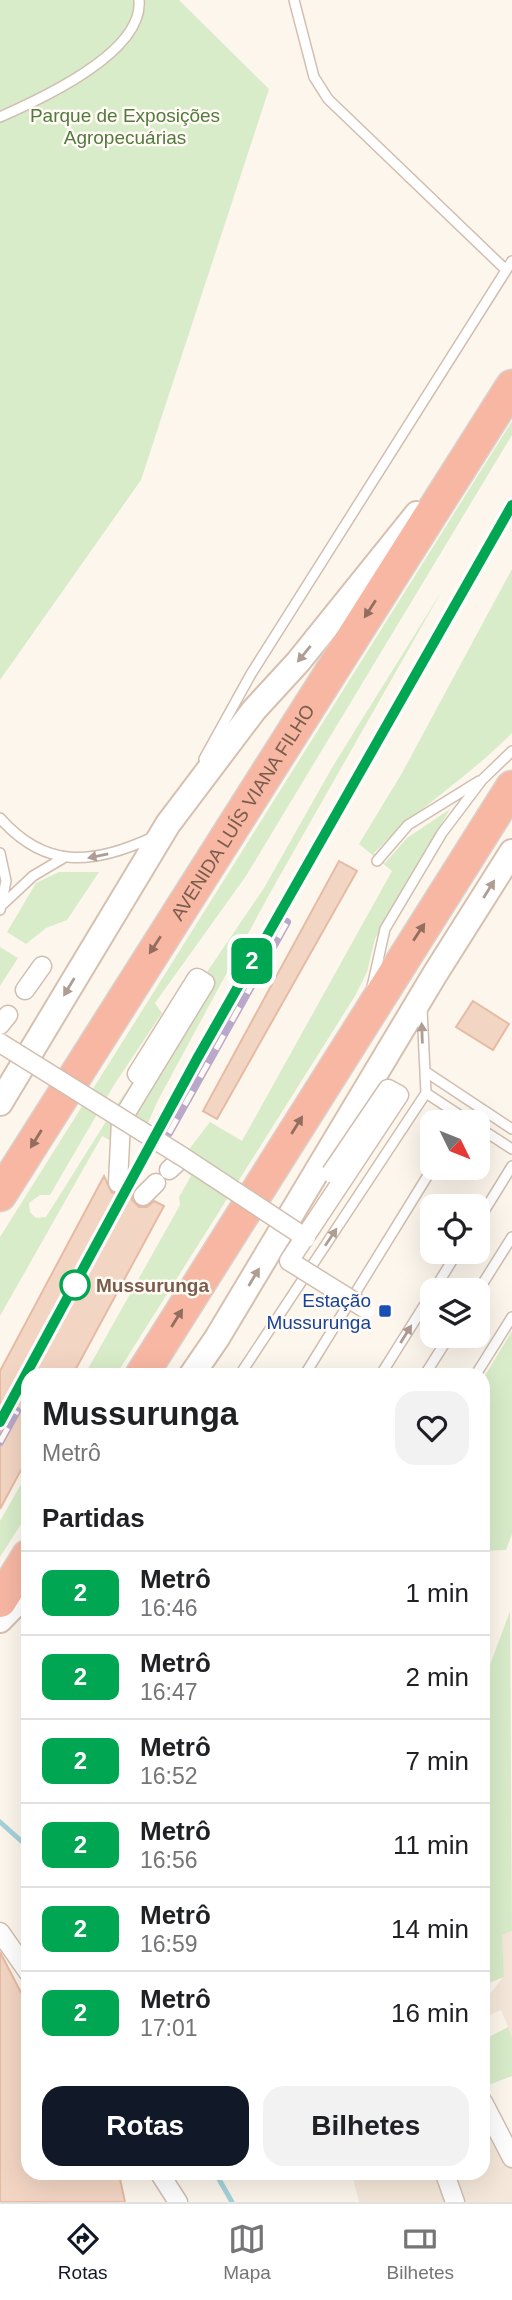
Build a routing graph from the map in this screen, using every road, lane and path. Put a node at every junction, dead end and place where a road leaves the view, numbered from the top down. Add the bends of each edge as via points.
1 (139, 0) edge
2 (293, 0) edge
3 (0, 117) edge
4 (512, 261) edge
5 (506, 270) junction
6 (512, 386) edge
7 (485, 429) junction
8 (512, 751) edge
9 (497, 783) edge
10 (450, 797) junction
11 (462, 808) junction
12 (0, 818) edge
13 (165, 828) junction
14 (512, 852) edge
15 (0, 853) edge
16 (65, 857) junction
17 (377, 861) dead end
18 (1, 907) edge
19 (42, 966) dead end
20 (435, 974) junction
21 (25, 990) dead end
22 (369, 1010) junction
23 (180, 1014) dead end
24 (0, 1043) edge
25 (426, 1072) junction
26 (426, 1093) junction
27 (388, 1100) dead end
28 (0, 1103) edge
29 (451, 1110) edge
30 (121, 1121) junction
31 (512, 1129) edge
32 (490, 1134) edge
33 (512, 1149) edge
34 (183, 1157) junction
35 (512, 1166) edge
36 (169, 1170) dead end
37 (425, 1180) edge
38 (156, 1183) dead end
39 (118, 1184) dead end
40 (0, 1195) edge
41 (143, 1196) dead end
42 (490, 1201) edge
43 (512, 1237) edge
44 (306, 1238) junction
45 (486, 1278) edge
46 (420, 1312) edge
47 (363, 1315) dead end
48 (512, 1317) edge
49 (442, 1348) edge
50 (146, 1368) edge
51 (196, 1368) edge
52 (244, 1368) edge
53 (309, 1368) edge
54 (385, 1368) edge
55 (429, 1368) edge
56 (480, 1368) edge
57 (21, 1567) edge
58 (21, 1598) edge
59 (0, 1601) edge
60 (0, 1619) edge
61 (0, 1932) edge
62 (21, 1962) edge
63 (490, 2116) edge
64 (512, 2158) edge
65 (164, 2180) edge
66 (447, 2180) edge
67 (178, 2202) edge
68 (455, 2202) edge

1 - 3 lane via 141,13 131,34 116,49 76,77
2 - 5 lane via 314,77 328,99
4 - 5 lane
5 - 13 lane via 251,674
6 - 7 highway, AVENIDA LUÍS VIANA FILHO
7 -> 13 main road, AVENIDA LUÍS VIANA FILHO via 298,662 254,710
7 -> 40 highway, AVENIDA LUÍS VIANA FILHO
8 - 9 lane
9 - 10 lane
9 - 11 lane
22 -> 9 highway
10 - 11 lane
10 - 17 lane via 408,825
11 - 22 lane via 385,929
12 - 16 lane via 38,850
13 -> 16 lane via 108,854
13 -> 28 main road, AVENIDA LUÍS VIANA FILHO
20 -> 14 main road
15 - 18 lane via 6,881
16 - 18 lane via 33,876
19 - 21 street
25 -> 20 lane via 421,1026 423,1005
51 -> 20 main road
50 -> 22 highway
23 - 30 street via 142,1077 136,1074 197,978 205,983
24 - 30 street, bridge
25 - 26 lane
25 - 31 lane
26 - 29 lane
52 -> 26 lane
27 - 44 street, bridge via 335,1176 331,1173 388,1089 399,1095
30 - 34 street, bridge
30 - 39 street
32 - 33 lane
34 - 36 street
34 - 44 street, bridge
35 - 42 lane
37 - 53 lane
38 - 41 street
43 - 45 lane
44 - 47 street, bridge via 289,1261 366,1309
54 -> 46 lane
48 - 56 lane
49 - 55 lane
57 - 59 highway
58 - 60 main road
61 - 62 street
63 - 64 street
65 - 67 street
66 - 68 street

